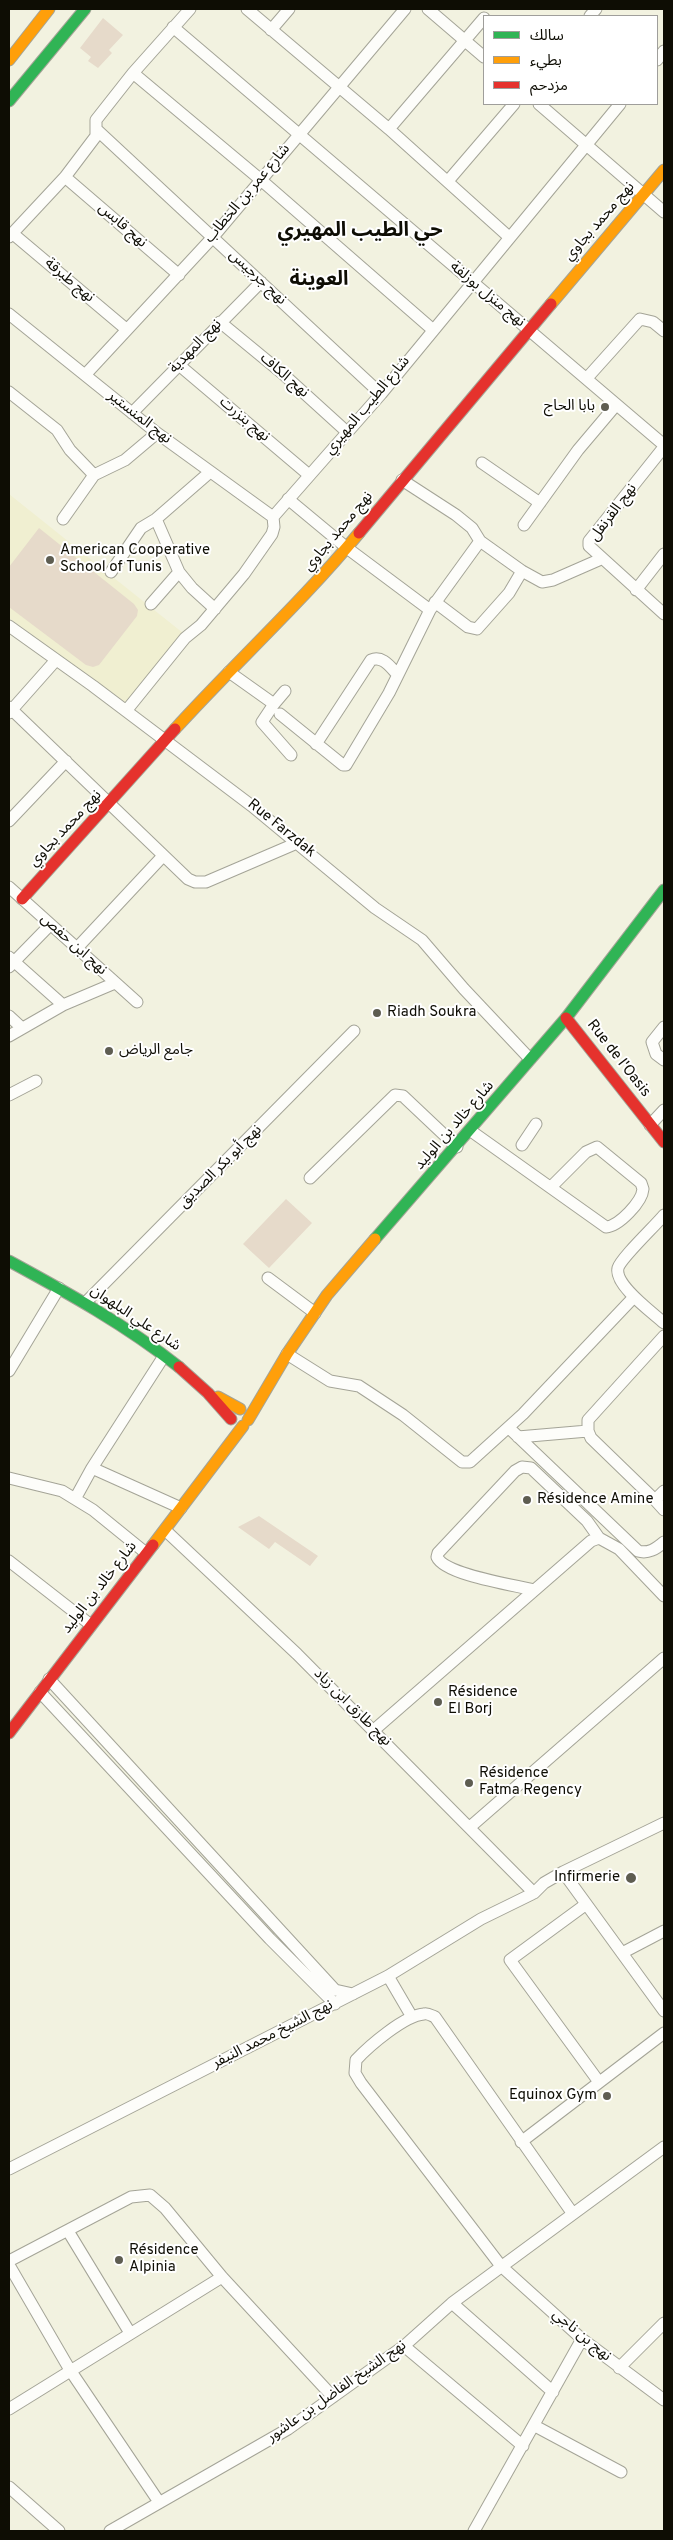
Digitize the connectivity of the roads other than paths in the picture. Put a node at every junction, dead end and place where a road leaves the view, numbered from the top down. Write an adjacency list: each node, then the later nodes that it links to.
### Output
1 (48, 9): 13 (main road)
2 (85, 9): 16 (main road)
3 (190, 9): 9 (street)
4 (247, 9): 10 (street)
5 (289, 9): 10 (street)
6 (405, 9): 15 (street, شارع عمر بن الخطاب)
7 (428, 9): 11 (street)
8 (483, 19): 11 (street)
9 (173, 27): 14 (street); 22 (street, نهج منزل بوزلفة)
10 (271, 30): 15 (street)
11 (465, 40): 12 (street); 21 (street)
12 (483, 56)
13 (9, 60)
14 (133, 73): 20 (street); 26 (street)
15 (340, 87): 21 (street); 22 (street, شارع عمر بن الخطاب)
16 (9, 101)
17 (513, 105): 27 (street)
18 (540, 105): 23 (street)
19 (619, 105): 23 (street, شارع الطيب المهيري)
20 (96, 124): 25 (street); 31 (street, نهج جرجيس)
21 (389, 129): 27 (street)
22 (300, 132): 26 (street, شارع عمر بن الخطاب); 35 (street, نهج منزل بوزلفة)
23 (585, 145): 28 (street); 32 (street, شارع الطيب المهيري)
24 (664, 170): 28 (main road, نهج محمد بجاوي)
25 (65, 177): 30 (street); 33 (street, نهج قابس)
26 (261, 180): 31 (street, شارع عمر بن الخطاب); 39 (street)
27 (448, 181): 32 (street)
28 (643, 195): 29 (street); 40 (main road, نهج محمد بجاوي)
29 (664, 212)
30 (10, 235): 38 (street, نهج طبرقة)
31 (213, 237): 33 (street, شارع عمر بن الخطاب); 34 (street, نهج جرجيس)
32 (509, 237): 35 (street, شارع الطيب المهيري)
33 (178, 275): 38 (street, شارع عمر بن الخطاب)
34 (261, 282): 37 (street, نهج المهدية); 46 (street, نهج جرجيس)
35 (472, 284): 39 (street, شارع الطيب المهيري); 40 (street, نهج منزل بوزلفة)
36 (9, 314): 43 (street, نهج المنستير)
37 (220, 322): 42 (street, نهج المهدية); 49 (street, نهج الكاف)
38 (126, 329): 43 (street, شارع عمر بن الخطاب)
39 (432, 329): 46 (street, شارع الطيب المهيري)
40 (528, 330): 44 (street, نهج منزل بوزلفة); 56 (main road, نهج محمد بجاوي)
41 (664, 331): 44 (street)
42 (180, 365): 48 (street, نهج المهدية); 55 (street, نهج بنزرت)
43 (85, 374): 48 (street, نهج المنستير)
44 (587, 378): 47 (street, نهج منزل بوزلفة)
45 (9, 392): 54 (street)
46 (381, 394): 49 (street, شارع الطيب المهيري)
47 (616, 404): 51 (street, نهج منزل بوزلفة); 58 (street)
48 (132, 413): 50 (street, نهج المنستير)
49 (347, 432): 55 (street, شارع الطيب المهيري)
50 (157, 433): 53 (street, نهج المنستير); 54 (street)
51 (664, 446): 66 (street, نهج القرنفل)
52 (482, 463): 58 (street)
53 (210, 472): 59 (street, نهج المنستير); 61 (street)
54 (94, 475): 60 (street)
55 (309, 475): 57 (street, شارع الطيب المهيري)
56 (402, 480): 63 (street); 64 (main road, نهج محمد بجاوي)
57 (288, 499): 59 (street, شارع الطيب المهيري); 64 (street)
58 (540, 503): 62 (street)
59 (273, 517): 73 (street, شارع الطيب المهيري)
60 (63, 519)
61 (156, 519): 67 (street); 68 (street)
62 (524, 525)
63 (480, 541): 69 (street); 72 (street)
64 (347, 548): 72 (street); 77 (main road, نهج محمد بجاوي)
65 (664, 554): 70 (street)
66 (601, 559): 69 (street); 70 (street, نهج القرنفل)
67 (111, 572)
68 (179, 572): 71 (street); 73 (street)
69 (522, 572): 72 (street)
70 (636, 590): 74 (street, نهج القرنفل)
71 (151, 604)
72 (433, 606): 78 (street)
73 (215, 609): 82 (street, شارع الطيب المهيري)
74 (664, 614)
75 (9, 626): 76 (street, Rue Farzdak)
76 (56, 660): 81 (street); 82 (street, Rue Farzdak)
77 (229, 672): 80 (street); 84 (main road, نهج محمد بجاوي)
78 (398, 675): 85 (street); 85 (street)
79 (285, 691): 80 (street)
80 (274, 704): 86 (street)
81 (10, 710): 87 (street)
82 (126, 711): 84 (street, Rue Farzdak)
83 (280, 714): 85 (street)
84 (165, 741): 88 (main road, نهج محمد بجاوي); 90 (street, Rue Farzdak)
85 (316, 744)
86 (291, 755)
87 (66, 761): 88 (street); 89 (street)
88 (109, 805): 91 (street); 94 (main road, نهج محمد بجاوي)
89 (9, 821)
90 (297, 843): 91 (street); 107 (street, Rue Farzdak)
91 (162, 856): 96 (street)
92 (9, 887): 94 (street, نهج ابن حفص)
93 (664, 890): 102 (main road, شارع خالد بن الوليد)
94 (22, 899): 95 (street, نهج ابن حفص)
95 (50, 925): 96 (street, نهج ابن حفص); 97 (street)
96 (76, 949): 98 (street, نهج ابن حفص)
97 (10, 962): 100 (street)
98 (115, 983): 99 (street, نهج ابن حفص); 100 (street)
99 (137, 1002)
100 (63, 1005): 104 (street)
101 (9, 1016): 104 (street)
102 (566, 1018): 107 (main road, شارع خالد بن الوليد); 113 (main road, Rue de l'Oasis)
103 (664, 1027): 108 (street)
104 (22, 1028): 106 (street)
105 (354, 1031): 125 (street, نهج أبو بكر الصديق)
106 (9, 1036)
107 (530, 1059): 114 (main road, شارع خالد بن الوليد)
108 (664, 1060)
109 (36, 1081): 110 (street)
110 (9, 1095)
111 (664, 1110): 113 (street)
112 (536, 1124): 116 (street)
113 (650, 1125): 115 (main road, Rue de l'Oasis)
114 (471, 1131): 117 (main road, شارع خالد بن الوليد); 119 (street)
115 (664, 1142)
116 (522, 1145)
117 (457, 1147): 118 (street); 126 (main road, شارع خالد بن الوليد)
118 (310, 1178)
119 (551, 1187): 119 (street)
120 (664, 1215): 124 (street)
121 (9, 1260): 123 (main road, شارع علي البلهوان)
122 (268, 1278): 126 (street)
123 (59, 1288): 125 (main road, شارع علي البلهوان); 131 (street)
124 (634, 1297): 127 (street); 137 (street)
125 (86, 1302): 130 (main road, شارع علي البلهوان)
126 (315, 1313): 129 (main road, شارع خالد بن الوليد)
127 (664, 1323)
128 (664, 1336): 138 (street)
129 (287, 1354): 132 (main road, شارع خالد بن الوليد); 137 (street)
130 (164, 1356): 133 (main road, شارع علي البلهوان); 141 (street)
131 (9, 1371)
132 (269, 1383): 134 (main road, شارع خالد بن الوليد); 136 (main road, شارع خالد بن الوليد)
133 (205, 1389): 134 (main road); 135 (main road, شارع علي البلهوان)
134 (241, 1409): 135 (main road); 136 (main road)
135 (231, 1419): 136 (main road); 140 (main road, شارع خالد بن الوليد)
136 (246, 1423): 140 (main road, شارع خالد بن الوليد)
137 (508, 1428): 139 (street)
138 (588, 1431): 139 (street); 145 (street)
139 (518, 1436): 150 (street)
140 (216, 1462): 146 (main road, شارع خالد بن الوليد)
141 (92, 1468): 144 (street); 146 (street)
142 (9, 1478): 144 (street)
143 (664, 1491): 145 (street)
144 (75, 1499): 151 (street)
145 (655, 1500): 147 (street)
146 (181, 1508): 148 (main road, شارع خالد بن الوليد)
147 (664, 1510)
148 (165, 1530): 151 (main road, شارع خالد بن الوليد); 159 (street, نهج طارق ابن زياد)
149 (599, 1538): 153 (street); 153 (street); 154 (street)
150 (664, 1542)
151 (146, 1553): 155 (main road, شارع خالد بن الوليد)
152 (9, 1561): 155 (street)
153 (534, 1590): 159 (street)
154 (664, 1596)
155 (91, 1625): 157 (main road, شارع خالد بن الوليد)
156 (664, 1658): 162 (street)
157 (49, 1679): 158 (main road, شارع خالد بن الوليد); 169 (street)
158 (40, 1692): 160 (main road, شارع خالد بن الوليد); 170 (street)
159 (374, 1730): 162 (street, نهج طارق ابن زياد)
160 (9, 1733)
161 (664, 1822): 163 (street, نهج الشيخ محمد النيفر)
162 (470, 1827): 164 (street, نهج طارق ابن زياد)
163 (563, 1872): 164 (street, نهج الشيخ محمد النيفر); 165 (street)
164 (534, 1893): 168 (street, نهج الشيخ محمد النيفر)
165 (586, 1904): 167 (street); 174 (street)
166 (664, 1931): 167 (street)
167 (622, 1953): 171 (street)
168 (388, 1976): 169 (street, نهج الشيخ محمد النيفر); 172 (street)
169 (353, 1994): 170 (street, نهج الشيخ محمد النيفر)
170 (335, 2004): 177 (street, نهج الشيخ محمد النيفر)
171 (664, 2010)
172 (412, 2017): 175 (street); 181 (street, نهج بن ناجي)
173 (664, 2033): 174 (street)
174 (599, 2082): 175 (street)
175 (521, 2142): 178 (street)
176 (664, 2147): 178 (street, نهج الشيخ الفاضل بن عاشور)
177 (9, 2169)
178 (574, 2214): 181 (street, نهج الشيخ الفاضل بن عاشور)
179 (68, 2231): 180 (street); 182 (street); 185 (street)
180 (9, 2263): 189 (street)
181 (501, 2266): 183 (street, نهج الشيخ الفاضل بن عاشور); 186 (street, نهج بن ناجي)
182 (222, 2277): 185 (street); 191 (street)
183 (452, 2302): 187 (street, نهج الشيخ الفاضل بن عاشور); 190 (street)
184 (664, 2323): 188 (street)
185 (130, 2333): 189 (street)
186 (582, 2339): 188 (street, نهج بن ناجي); 190 (street)
187 (404, 2346): 191 (street, نهج الشيخ الفاضل بن عاشور); 195 (street)
188 (619, 2368): 192 (street, نهج بن ناجي)
189 (70, 2370): 193 (street); 198 (street)
190 (553, 2392): 194 (street)
191 (333, 2397): 198 (street, نهج الشيخ الفاضل بن عاشور)
192 (664, 2400)
193 (9, 2409)
194 (535, 2426): 195 (street); 196 (street)
195 (523, 2446): 201 (street)
196 (621, 2472)
197 (9, 2487): 199 (street)
198 (159, 2502): 200 (street, نهج الشيخ الفاضل بن عاشور)
199 (59, 2531)
200 (110, 2531)
201 (474, 2531)

